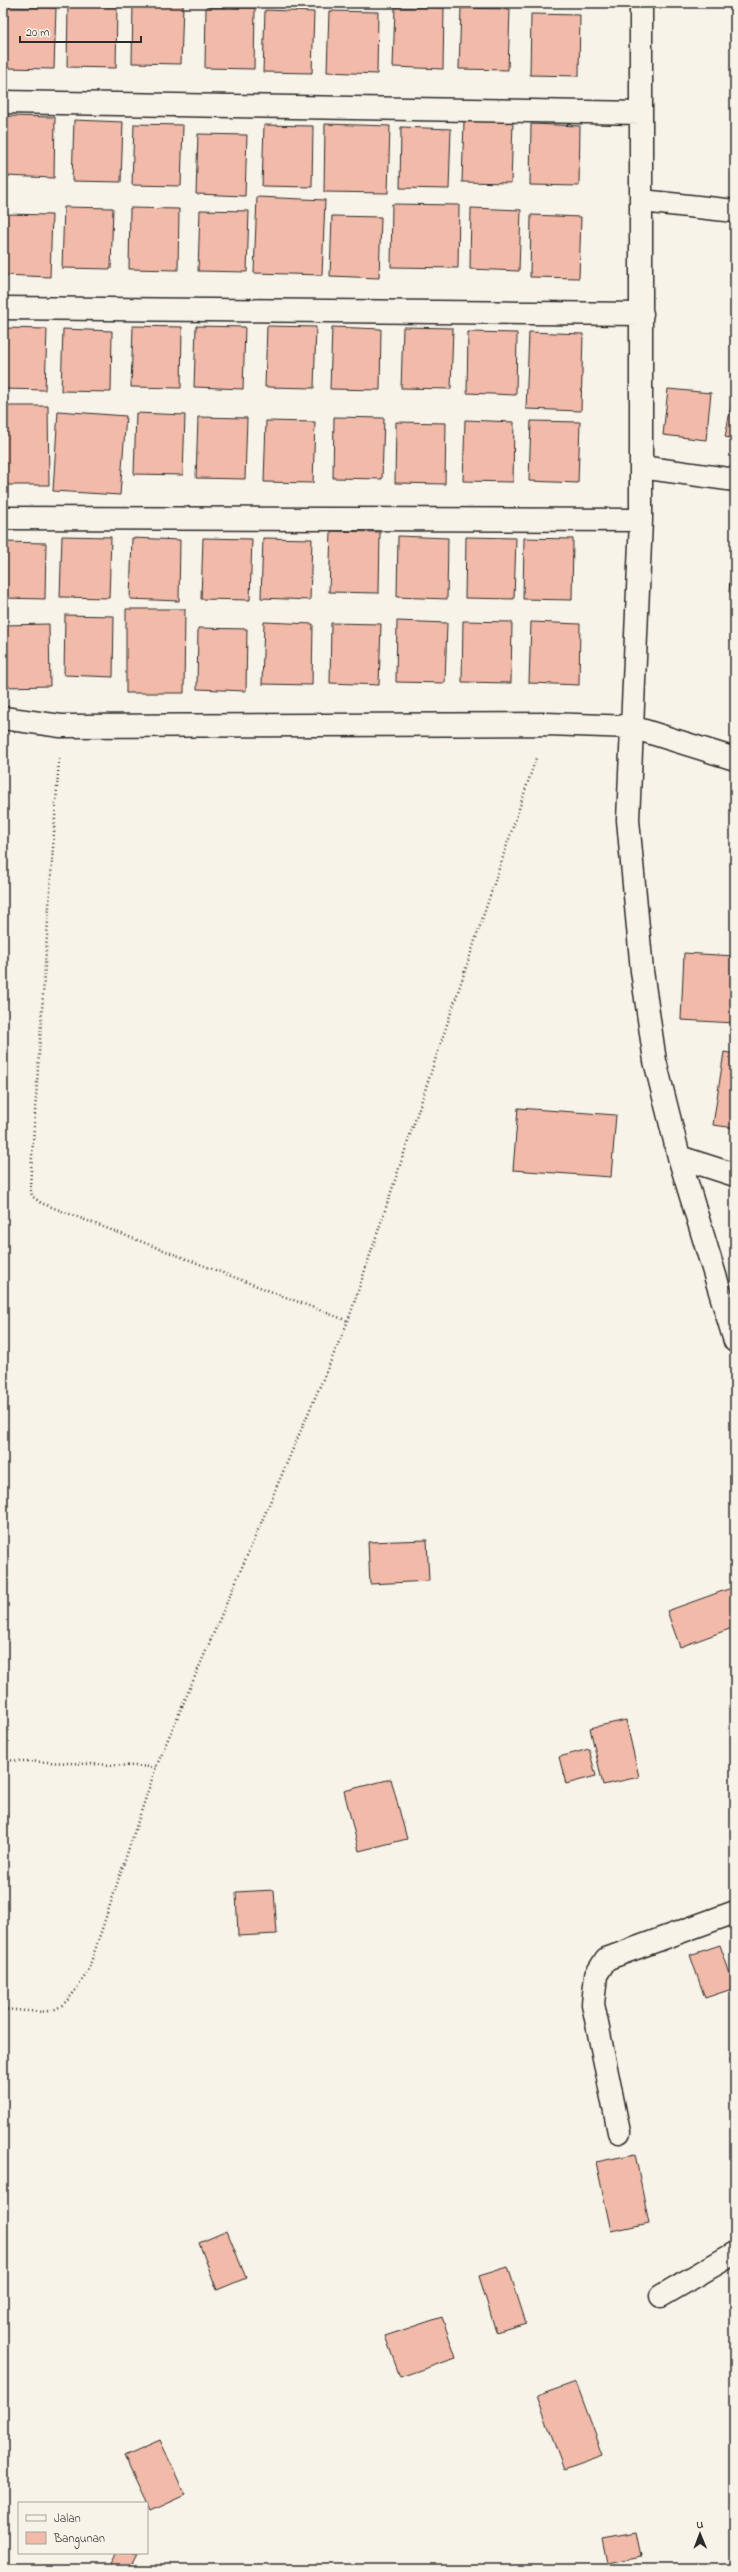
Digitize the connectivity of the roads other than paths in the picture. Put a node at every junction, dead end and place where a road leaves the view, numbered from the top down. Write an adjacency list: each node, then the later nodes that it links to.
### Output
1 (641, 3): 3 (street)
2 (3, 102): 3 (street)
3 (641, 112): 4 (street)
4 (642, 201): 5 (street); 7 (street)
5 (735, 211)
6 (3, 308): 7 (street)
7 (642, 314): 8 (street)
8 (641, 468): 9 (street); 11 (street)
9 (735, 480)
10 (3, 518): 11 (street)
11 (641, 520): 13 (street)
12 (3, 718): 13 (street)
13 (632, 727): 14 (street); 15 (street)
14 (735, 759)
15 (679, 1157): 16 (street); 17 (street)
16 (735, 1175)
17 (735, 1342)
18 (735, 1912): 19 (street)
19 (619, 2132)
20 (735, 2253): 21 (street)
21 (661, 2296)

